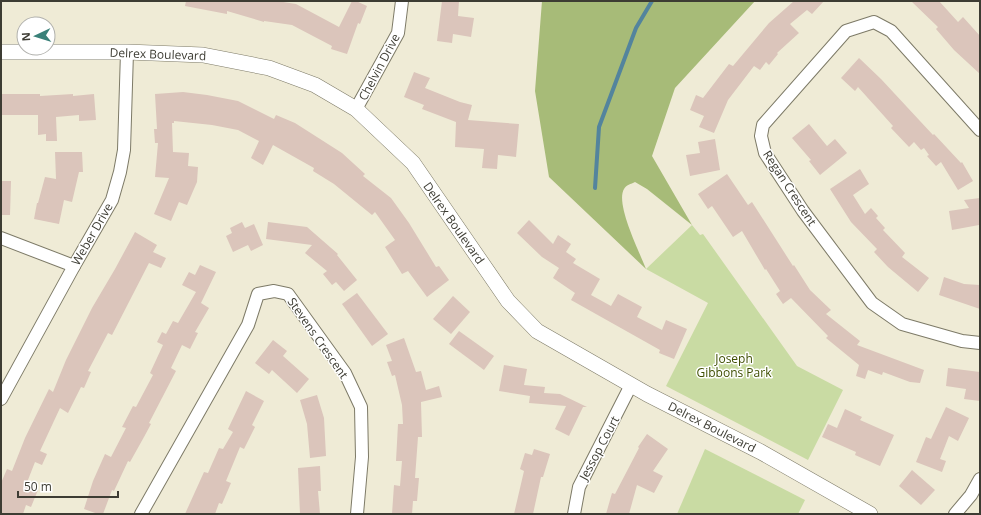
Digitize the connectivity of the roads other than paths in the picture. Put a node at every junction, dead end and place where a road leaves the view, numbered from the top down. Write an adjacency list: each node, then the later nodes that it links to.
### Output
1 (402, 1): 4 (street, Chelvin Drive)
2 (1, 52): 3 (street, Delrex Boulevard)
3 (127, 52): 4 (street, Delrex Boulevard); 7 (street, Weber Drive)
4 (356, 109): 9 (street, Delrex Boulevard)
5 (980, 130): 8 (street, Regan Crescent)
6 (1, 238): 7 (street)
7 (74, 266): 10 (street, Weber Drive)
8 (980, 343)
9 (631, 385): 14 (street, Jessop Court); 15 (street, Delrex Boulevard)
10 (1, 399)
11 (980, 479): 16 (street)
12 (141, 514): 13 (street, Stevens Crescent)
13 (357, 514)
14 (574, 514)
15 (870, 514)
16 (955, 514)

